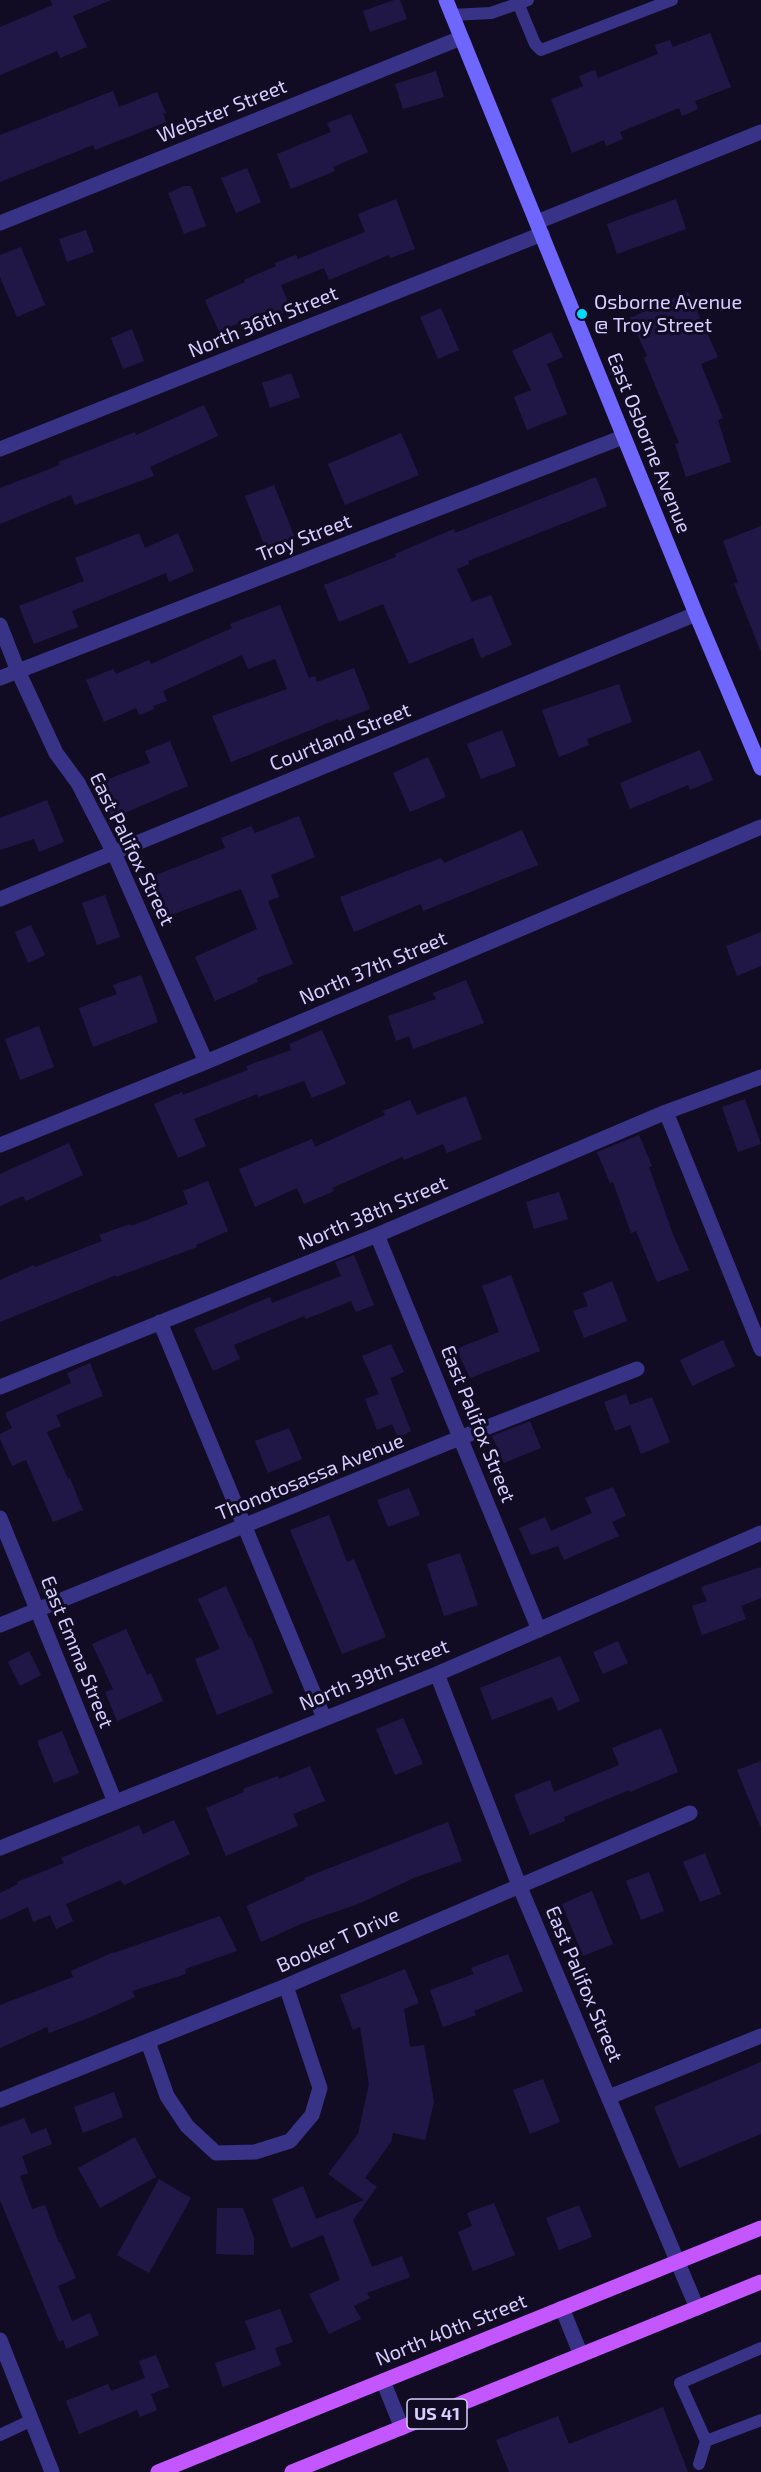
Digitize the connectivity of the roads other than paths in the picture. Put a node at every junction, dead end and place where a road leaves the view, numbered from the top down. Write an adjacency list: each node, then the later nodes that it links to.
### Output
1 (446, 0): 4 (street, East Osborne Avenue)
2 (672, 0): 3 (lane)
3 (523, 2): 4 (lane)
4 (452, 15): 5 (street, East Osborne Avenue)
5 (460, 38): 7 (street, Webster Street); 8 (street, East Osborne Avenue)
6 (761, 132): 8 (street, North 36th Street)
7 (0, 223)
8 (540, 228): 9 (street, East Osborne Avenue); 10 (street, North 36th Street)
9 (623, 437): 11 (street, East Osborne Avenue); 13 (street, Troy Street)
10 (0, 449)
11 (696, 614): 15 (street, East Osborne Avenue); 17 (street, Courtland Street)
12 (0, 626): 13 (street, East Palifox Street)
13 (18, 671): 14 (street, Troy Street); 17 (street, East Palifox Street)
14 (0, 678)
15 (761, 768)
16 (761, 827): 19 (street, North 37th Street)
17 (114, 853): 18 (street, Courtland Street); 19 (street, East Palifox Street)
18 (0, 899)
19 (206, 1062): 22 (street, North 37th Street)
20 (761, 1077): 21 (street, North 38th Street)
21 (666, 1112): 23 (street, North 38th Street); 25 (street)
22 (0, 1145)
23 (378, 1235): 24 (street, North 38th Street); 28 (street, East Palifox Street)
24 (160, 1322): 27 (street, North 38th Street); 30 (street)
25 (761, 1348)
26 (637, 1369): 28 (street, Thonotosassa Avenue)
27 (0, 1387)
28 (462, 1437): 30 (street, Thonotosassa Avenue); 34 (street, East Palifox Street)
29 (0, 1518): 32 (street, East Emma Street)
30 (246, 1527): 32 (street, Thonotosassa Avenue); 36 (street)
31 (761, 1533): 34 (street, North 39th Street)
32 (38, 1610): 33 (street, Thonotosassa Avenue); 37 (street, East Emma Street)
33 (0, 1625)
34 (539, 1630): 35 (street, North 39th Street)
35 (437, 1674): 36 (street, North 39th Street); 40 (street, East Palifox Street)
36 (324, 1718): 37 (street, North 39th Street)
37 (115, 1802): 39 (street, North 39th Street)
38 (690, 1813): 40 (street, Booker T Drive)
39 (0, 1848)
40 (519, 1886): 41 (street, Booker T Drive); 44 (street, East Palifox Street)
41 (286, 1986): 43 (street, Booker T Drive); 43 (street)
42 (761, 2036): 44 (street)
43 (148, 2042): 45 (street, Booker T Drive)
44 (609, 2097): 47 (street, East Palifox Street)
45 (0, 2100)
46 (761, 2228): 47 (main road, North 40th Street / US 41)
47 (678, 2261): 49 (main road, North 40th Street / US 41); 50 (street, East Palifox Street)
48 (761, 2282): 50 (main road, US 41)
49 (562, 2308): 53 (street); 54 (main road, North 40th Street / US 41)
50 (697, 2308): 53 (main road, US 41)
51 (0, 2340): 56 (street)
52 (761, 2348): 59 (lane)
53 (581, 2355): 57 (main road, US 41)
54 (383, 2381): 57 (street); 62 (main road, North 40th Street / US 41)
55 (761, 2420): 59 (lane)
56 (32, 2421): 58 (lane); 61 (street)
57 (402, 2428): 63 (main road, US 41)
58 (0, 2435)
59 (706, 2441): 60 (lane)
60 (699, 2464)
61 (52, 2472)
62 (158, 2472)
63 (292, 2472)

